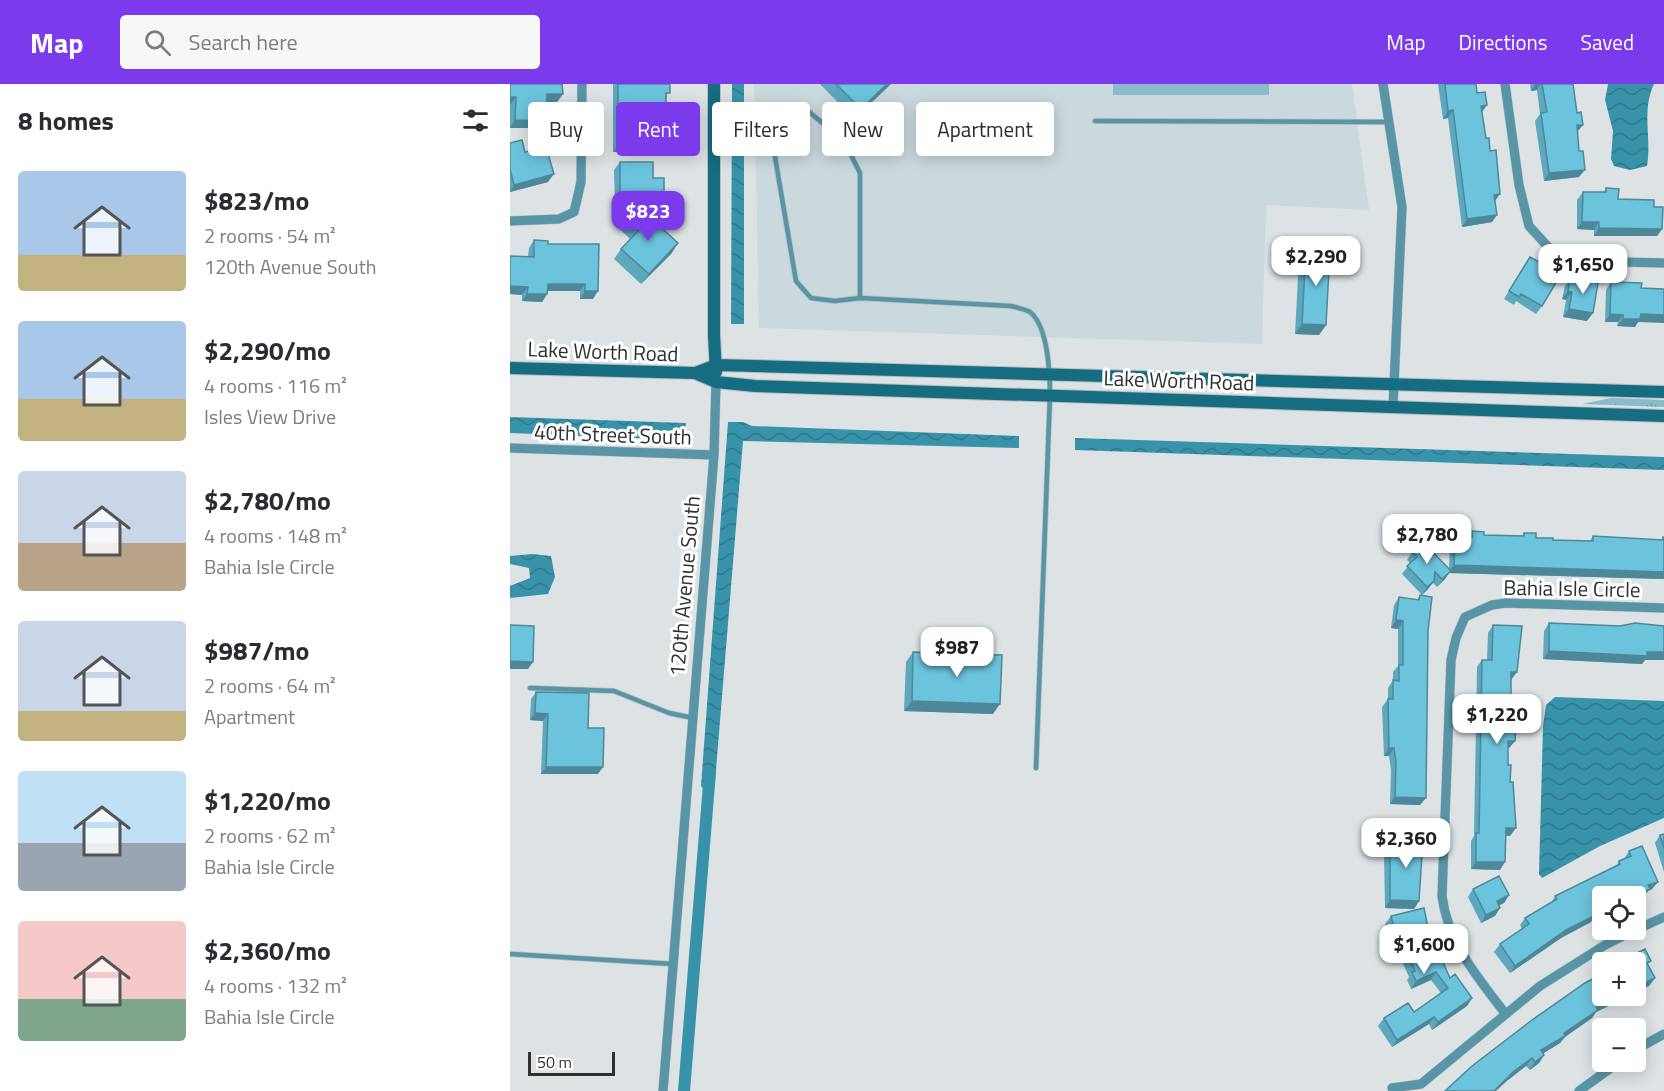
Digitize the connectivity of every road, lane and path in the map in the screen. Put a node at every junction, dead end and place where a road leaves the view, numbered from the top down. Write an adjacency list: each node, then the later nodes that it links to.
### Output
1 (582, 84): 7 (street)
2 (714, 84): 10 (street, 120th Avenue South)
3 (1383, 84): 6 (street)
4 (1505, 84): 8 (street)
5 (1095, 121): 6 (lane)
6 (1387, 122): 15 (street)
7 (510, 221)
8 (1664, 263)
9 (860, 298): 9 (lane); 13 (lane)
10 (716, 365): 12 (street, Lake Worth Road); 13 (street, Lake Worth Road); 14 (street, 120th Avenue South)
11 (510, 368): 12 (street, Lake Worth Road)
12 (695, 373): 14 (street, Lake Worth Road)
13 (1050, 374): 15 (street, Lake Worth Road); 17 (lane)
14 (716, 382): 17 (street, Lake Worth Road); 21 (street, 120th Avenue South)
15 (1395, 383): 16 (street, Lake Worth Road); 18 (street)
16 (1664, 392)
17 (1050, 394): 18 (street, Lake Worth Road); 25 (lane)
18 (1393, 407): 19 (street, Lake Worth Road)
19 (1664, 417)
20 (510, 448): 21 (street, 40th Street South)
21 (714, 455): 24 (street, 120th Avenue South)
22 (1664, 608): 31 (street, Bahia Isle Circle)
23 (530, 688): 24 (lane)
24 (693, 718): 30 (street, 120th Avenue South)
25 (1036, 768)
26 (1664, 917): 27 (street)
27 (1646, 925)
28 (1617, 940): 31 (street)
29 (510, 954): 30 (lane)
30 (673, 964): 36 (street, 120th Avenue South)
31 (1504, 1012): 35 (street)
32 (1664, 1034): 33 (street)
33 (1646, 1044)
34 (1605, 1072): 37 (street)
35 (1392, 1088)
36 (663, 1091)
37 (1579, 1091)

